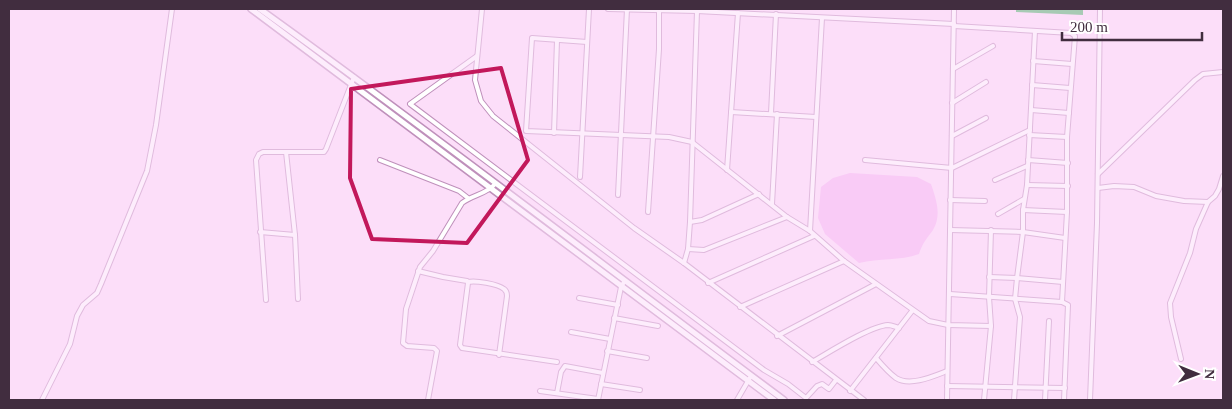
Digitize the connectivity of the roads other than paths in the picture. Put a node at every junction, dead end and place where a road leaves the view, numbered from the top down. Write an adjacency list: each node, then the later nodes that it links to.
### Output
1 (172, 9): 135 (street)
2 (251, 9): 27 (street)
3 (260, 9): 25 (street)
4 (482, 9): 20 (street)
5 (589, 9): 18 (street)
6 (608, 9): 7 (street)
7 (627, 9): 10 (street); 41 (street)
8 (954, 9): 15 (street)
9 (1100, 9): 54 (street)
10 (659, 10): 11 (street); 43 (street)
11 (697, 11): 12 (street); 45 (street)
12 (738, 12): 13 (street); 32 (street)
13 (776, 14): 14 (street); 33 (street)
14 (822, 18): 15 (street); 36 (street)
15 (954, 25): 16 (street); 23 (street)
16 (1035, 31): 21 (street); 22 (street)
17 (557, 40): 18 (street); 38 (street); 38 (street)
18 (587, 42): 40 (street)
19 (993, 46): 23 (street)
20 (477, 56): 86 (street); 124 (street)
21 (1033, 61): 22 (street); 28 (street)
22 (1072, 64): 29 (street)
23 (953, 69): 30 (street)
24 (1223, 72): 54 (street)
25 (354, 77): 27 (street); 59 (street)
26 (986, 82): 30 (street)
27 (352, 83): 46 (street); 59 (street)
28 (1032, 85): 29 (street); 31 (street)
29 (1070, 88): 34 (street)
30 (952, 103): 42 (street)
31 (1030, 110): 34 (street); 39 (street)
32 (731, 112): 33 (street); 53 (street)
33 (771, 113): 35 (street)
34 (1069, 113): 44 (street)
35 (777, 114): 36 (street); 69 (street)
36 (816, 117): 78 (street)
37 (986, 118): 42 (street)
38 (554, 133): 40 (street)
39 (1030, 133): 44 (street); 49 (street); 52 (street)
40 (582, 134): 41 (street); 56 (street)
41 (620, 136): 43 (street); 63 (street)
42 (952, 136): 52 (street)
43 (653, 137): 45 (street); 71 (street)
44 (1067, 137): 50 (street)
45 (692, 142): 53 (street); 75 (street)
46 (286, 152): 79 (street); 81 (street)
47 (380, 160): 64 (street)
48 (865, 160): 52 (street)
49 (1028, 160): 50 (street); 51 (street)
50 (1068, 163): 60 (street)
51 (1027, 166): 57 (street); 58 (street)
52 (952, 168): 66 (street)
53 (727, 170): 62 (street)
54 (1098, 174): 61 (street)
55 (1223, 176): 68 (street)
56 (580, 177)
57 (995, 180)
58 (1027, 185): 60 (street); 65 (street)
59 (493, 186): 64 (street); 93 (street)
60 (1068, 186): 72 (street)
61 (1098, 188): 68 (street); 147 (street)
62 (759, 194): 69 (street); 75 (street)
63 (618, 195)
64 (468, 198): 87 (street)
65 (1024, 199): 70 (street); 73 (street)
66 (950, 200): 67 (street); 76 (street)
67 (985, 201)
68 (1208, 202): 118 (street)
69 (772, 204): 74 (street)
70 (1023, 210): 72 (street); 80 (street)
71 (648, 212)
72 (1067, 212): 83 (street)
73 (998, 214)
74 (787, 217): 78 (street); 84 (street)
75 (690, 222): 84 (street)
76 (950, 230): 77 (street); 95 (street)
77 (991, 230): 80 (street); 88 (street)
78 (810, 231): 82 (street)
79 (260, 232): 81 (street); 100 (street)
80 (1023, 232): 83 (street); 89 (street)
81 (295, 235): 99 (street)
82 (814, 236): 85 (street); 91 (street)
83 (1065, 238): 92 (street)
84 (688, 249): 86 (street)
85 (844, 261): 94 (street); 103 (street)
86 (684, 263): 91 (street)
87 (418, 271): 90 (street); 136 (street)
88 (989, 277): 89 (street); 96 (street)
89 (1017, 278): 92 (street); 98 (street)
90 (468, 282): 115 (street); 115 (street)
91 (708, 282): 103 (street)
92 (1063, 282): 101 (street)
93 (623, 284): 102 (street); 123 (street)
94 (876, 284): 104 (street); 112 (street)
95 (950, 294): 96 (street); 107 (street)
96 (989, 297): 98 (street); 109 (street)
97 (579, 298): 102 (street)
98 (1016, 298): 101 (street); 128 (street)
99 (298, 299)
100 (266, 300)
101 (1062, 302): 130 (street)
102 (618, 305): 105 (street)
103 (740, 307): 112 (street)
104 (912, 310): 107 (street); 110 (street)
105 (614, 318): 108 (street); 113 (street)
106 (1049, 321): 129 (street)
107 (948, 325): 109 (street); 121 (street)
108 (658, 326)
109 (991, 326): 127 (street)
110 (899, 328): 117 (street); 120 (street)
111 (572, 332): 113 (street)
112 (778, 336): 120 (street)
113 (610, 339): 114 (street)
114 (607, 351): 116 (street); 122 (street)
115 (499, 355): 119 (street)
116 (647, 358)
117 (876, 358): 121 (street); 133 (street)
118 (1181, 359)
119 (557, 362)
120 (812, 362): 124 (street)
121 (947, 371): 126 (street)
122 (603, 373): 125 (street); 134 (street)
123 (749, 378): 138 (street); 139 (street); 140 (street)
124 (836, 380): 133 (street)
125 (601, 384): 131 (street); 137 (street)
126 (947, 386): 127 (street); 142 (street)
127 (985, 386): 128 (street); 143 (street)
128 (1015, 387): 129 (street); 144 (street)
129 (1046, 388): 130 (street); 145 (street)
130 (1064, 388): 146 (street)
131 (640, 390)
132 (540, 391): 134 (street)
133 (850, 391): 141 (street)
134 (557, 393): 137 (street)
135 (42, 400)
136 (428, 400)
137 (598, 400)
138 (737, 400)
139 (774, 400)
140 (784, 400)
141 (864, 400)
142 (947, 400)
143 (984, 400)
144 (1014, 400)
145 (1045, 400)
146 (1064, 400)
147 (1090, 400)

